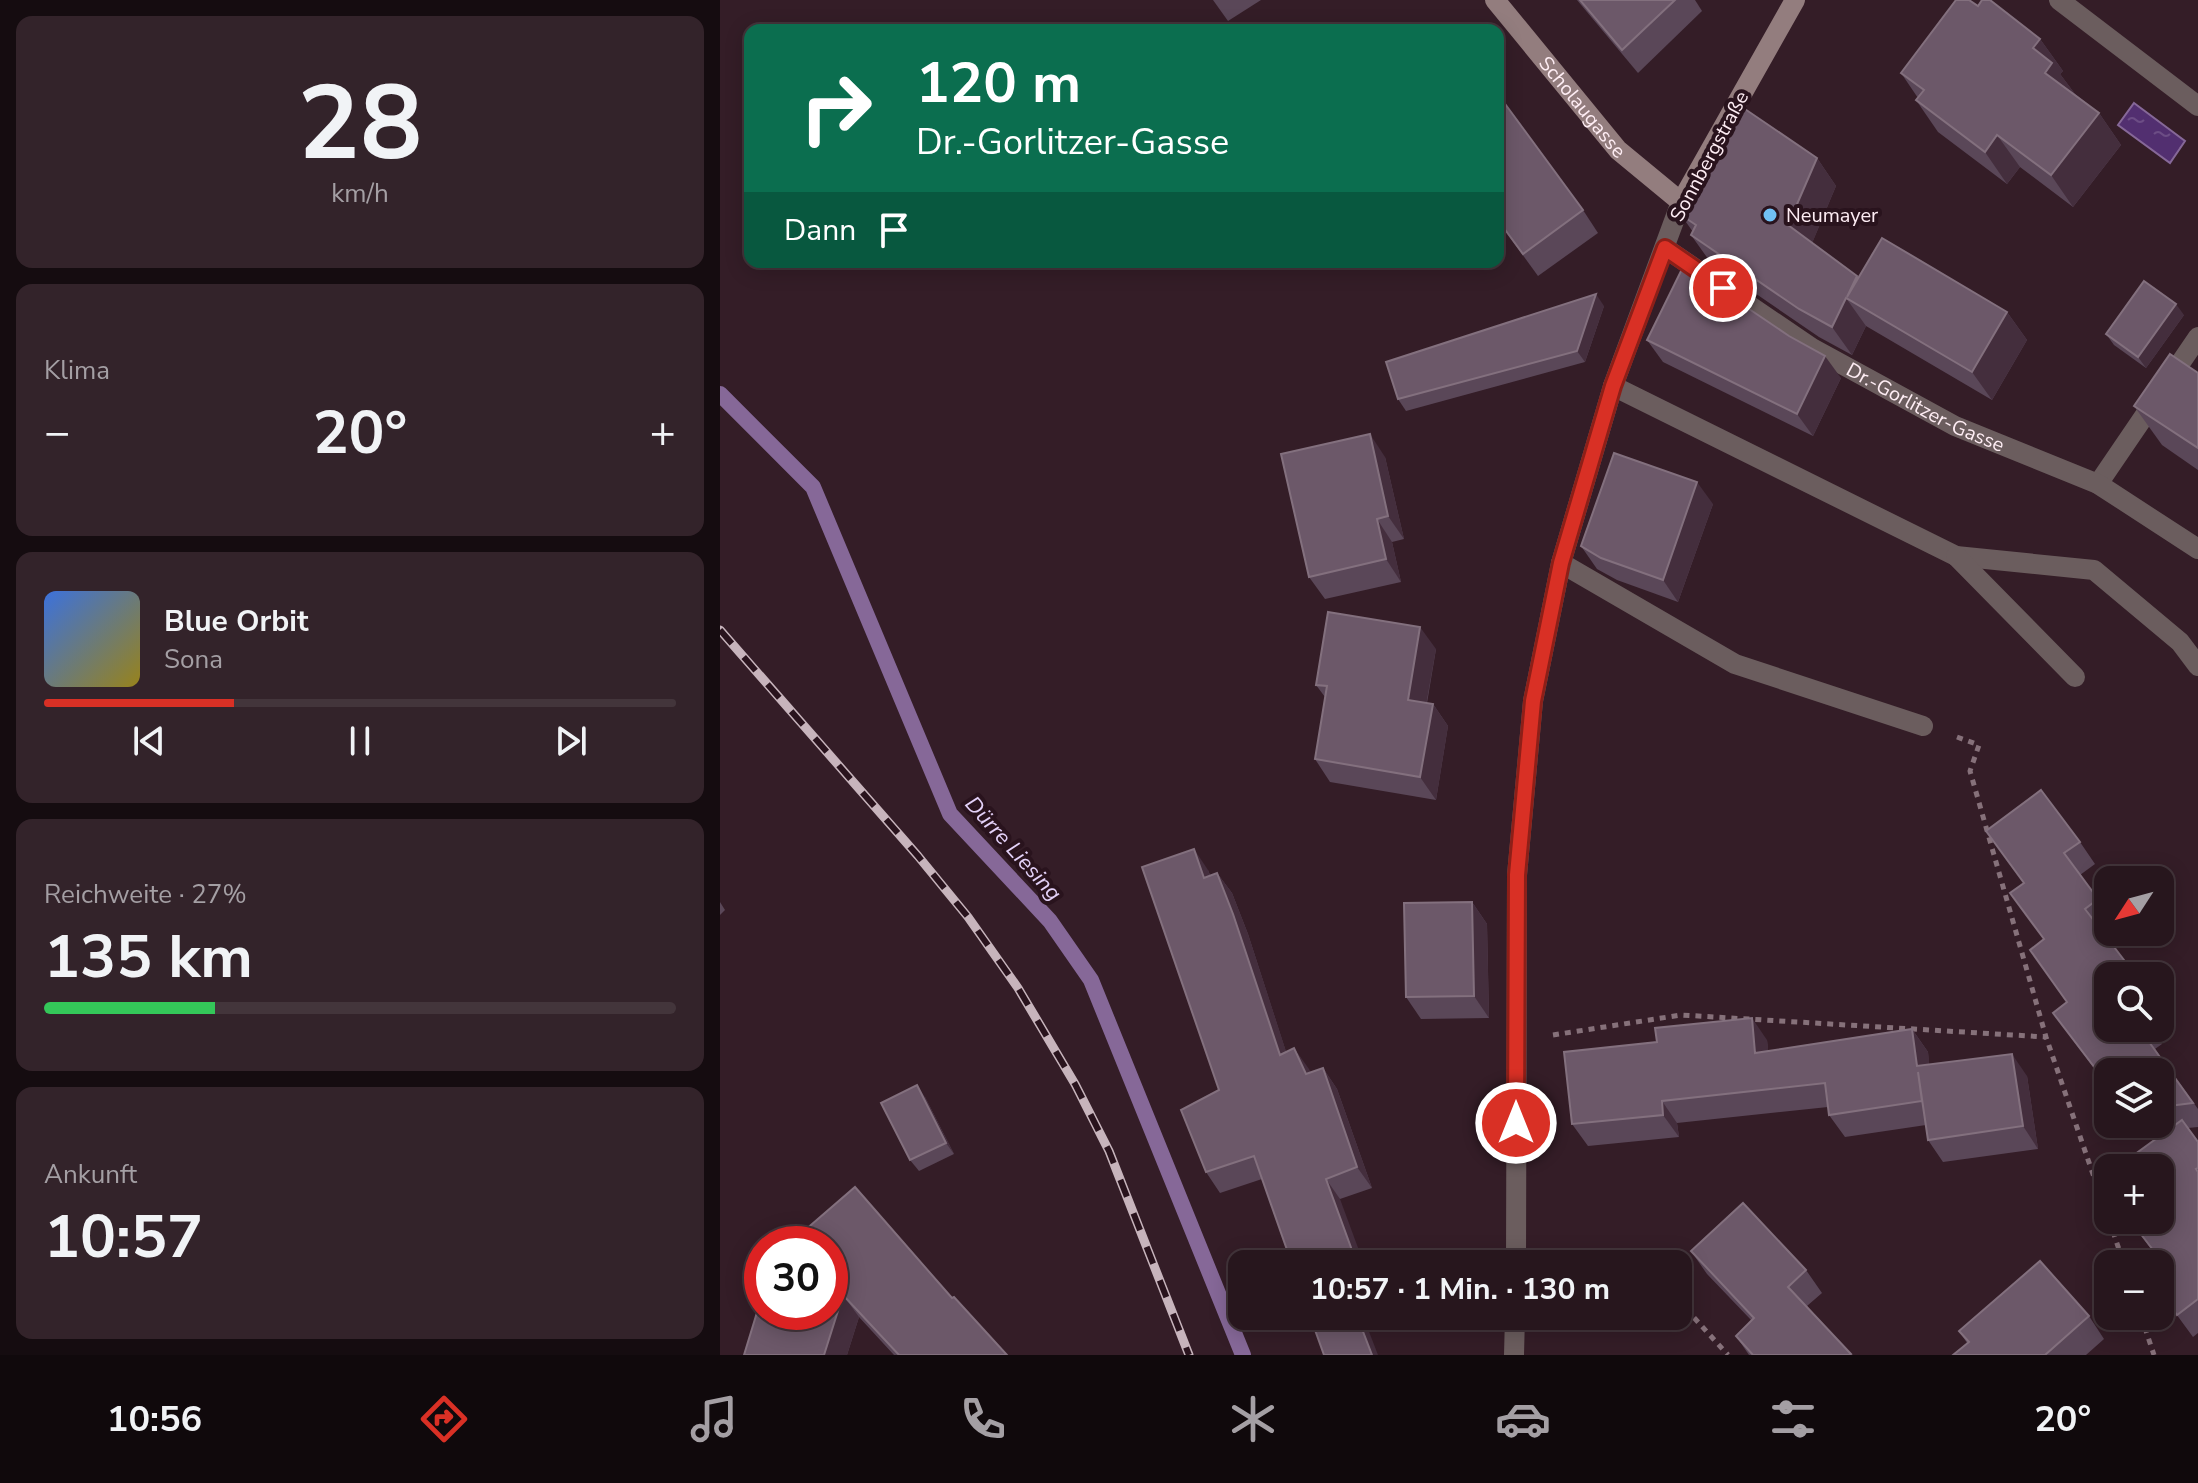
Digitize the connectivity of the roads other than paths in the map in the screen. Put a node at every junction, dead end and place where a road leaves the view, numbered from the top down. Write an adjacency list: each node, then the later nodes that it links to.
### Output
1 (1495, 0): 5 (main road, Scholaugasse)
2 (1795, 0): 5 (main road, Sonnbergstraße)
3 (2059, 0): 4 (street)
4 (2198, 106)
5 (1681, 202): 6 (street, Sonnbergstraße)
6 (1665, 248): 8 (street, Sonnbergstraße); 9 (street, Dr.-Gorlitzer-Gasse)
7 (2198, 337): 9 (street)
8 (1613, 386): 11 (street); 12 (street, Sonnbergstraße)
9 (2098, 484): 10 (street, Dr.-Gorlitzer-Gasse)
10 (2198, 549)
11 (1956, 556): 13 (street); 14 (street)
12 (1561, 563): 15 (street); 16 (street, Sonnbergstraße)
13 (2198, 666)
14 (2075, 677)
15 (1923, 726)
16 (1516, 1250)
17 (1515, 1330): 18 (street)
18 (1514, 1355)

